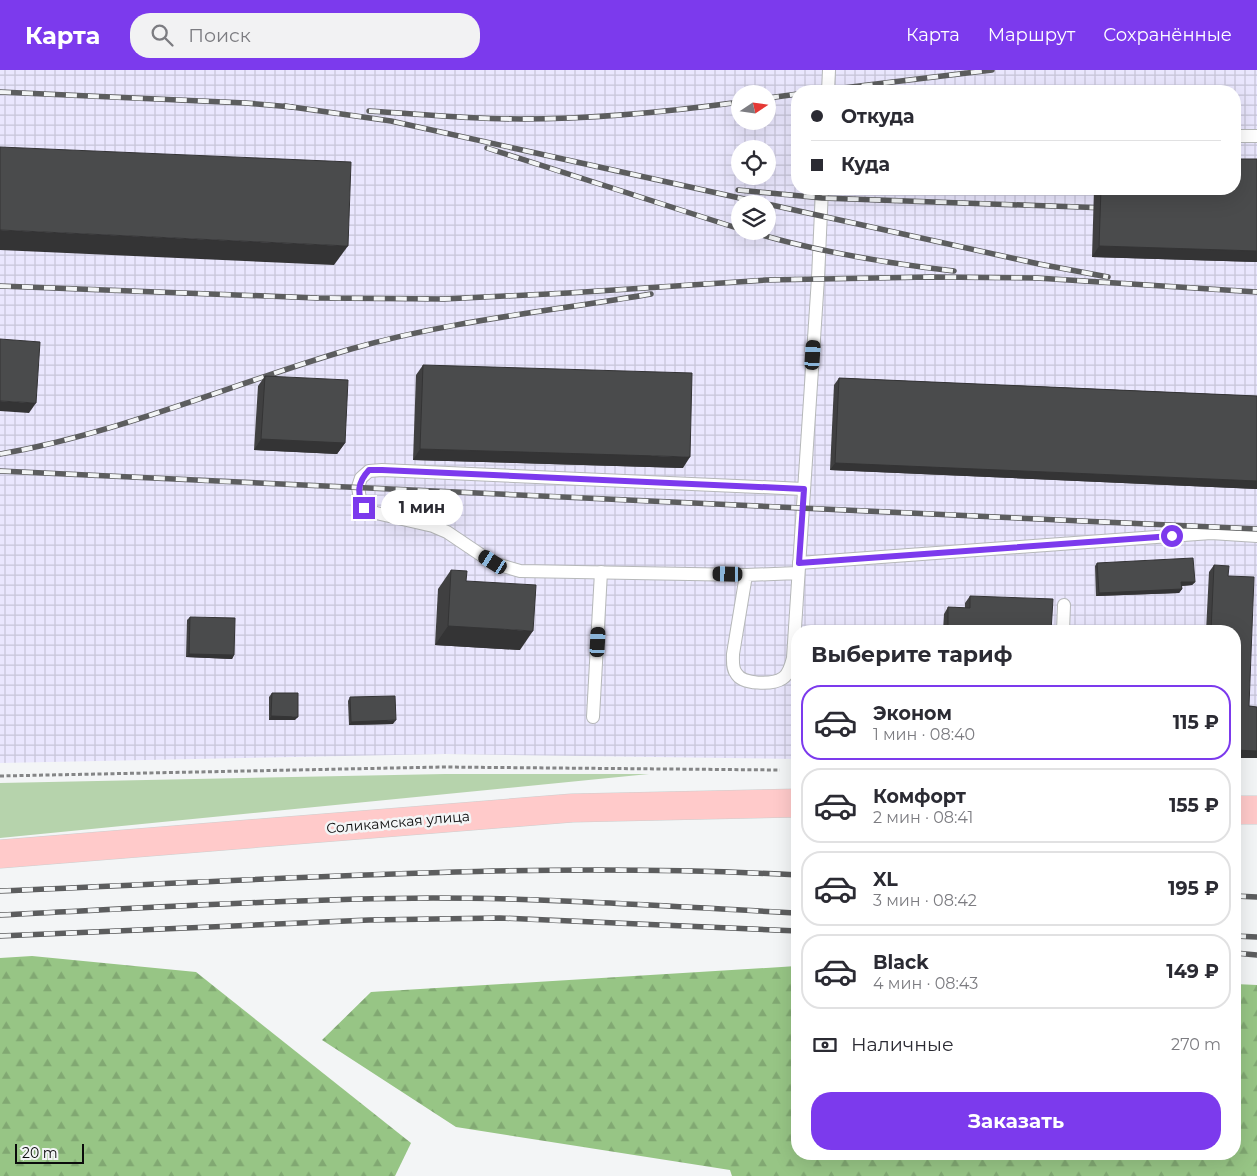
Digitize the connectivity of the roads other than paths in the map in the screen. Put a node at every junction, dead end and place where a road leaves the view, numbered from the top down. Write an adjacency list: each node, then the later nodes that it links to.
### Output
1 (829, 70): 2 (lane)
2 (828, 85)
3 (1241, 136): 4 (lane)
4 (1257, 136)
5 (822, 195): 6 (lane)
6 (804, 489): 8 (lane); 9 (lane)
7 (1257, 536): 8 (lane)
8 (799, 568): 10 (lane); 12 (lane)
9 (601, 572): 10 (lane); 15 (lane)
10 (746, 575): 14 (lane)
11 (1064, 605): 13 (lane)
12 (795, 625)
13 (1063, 625)
14 (791, 667)
15 (593, 717)
16 (791, 803): 19 (main road, Соликамская улица)
17 (1241, 810): 18 (main road)
18 (1257, 810)
19 (0, 854)

